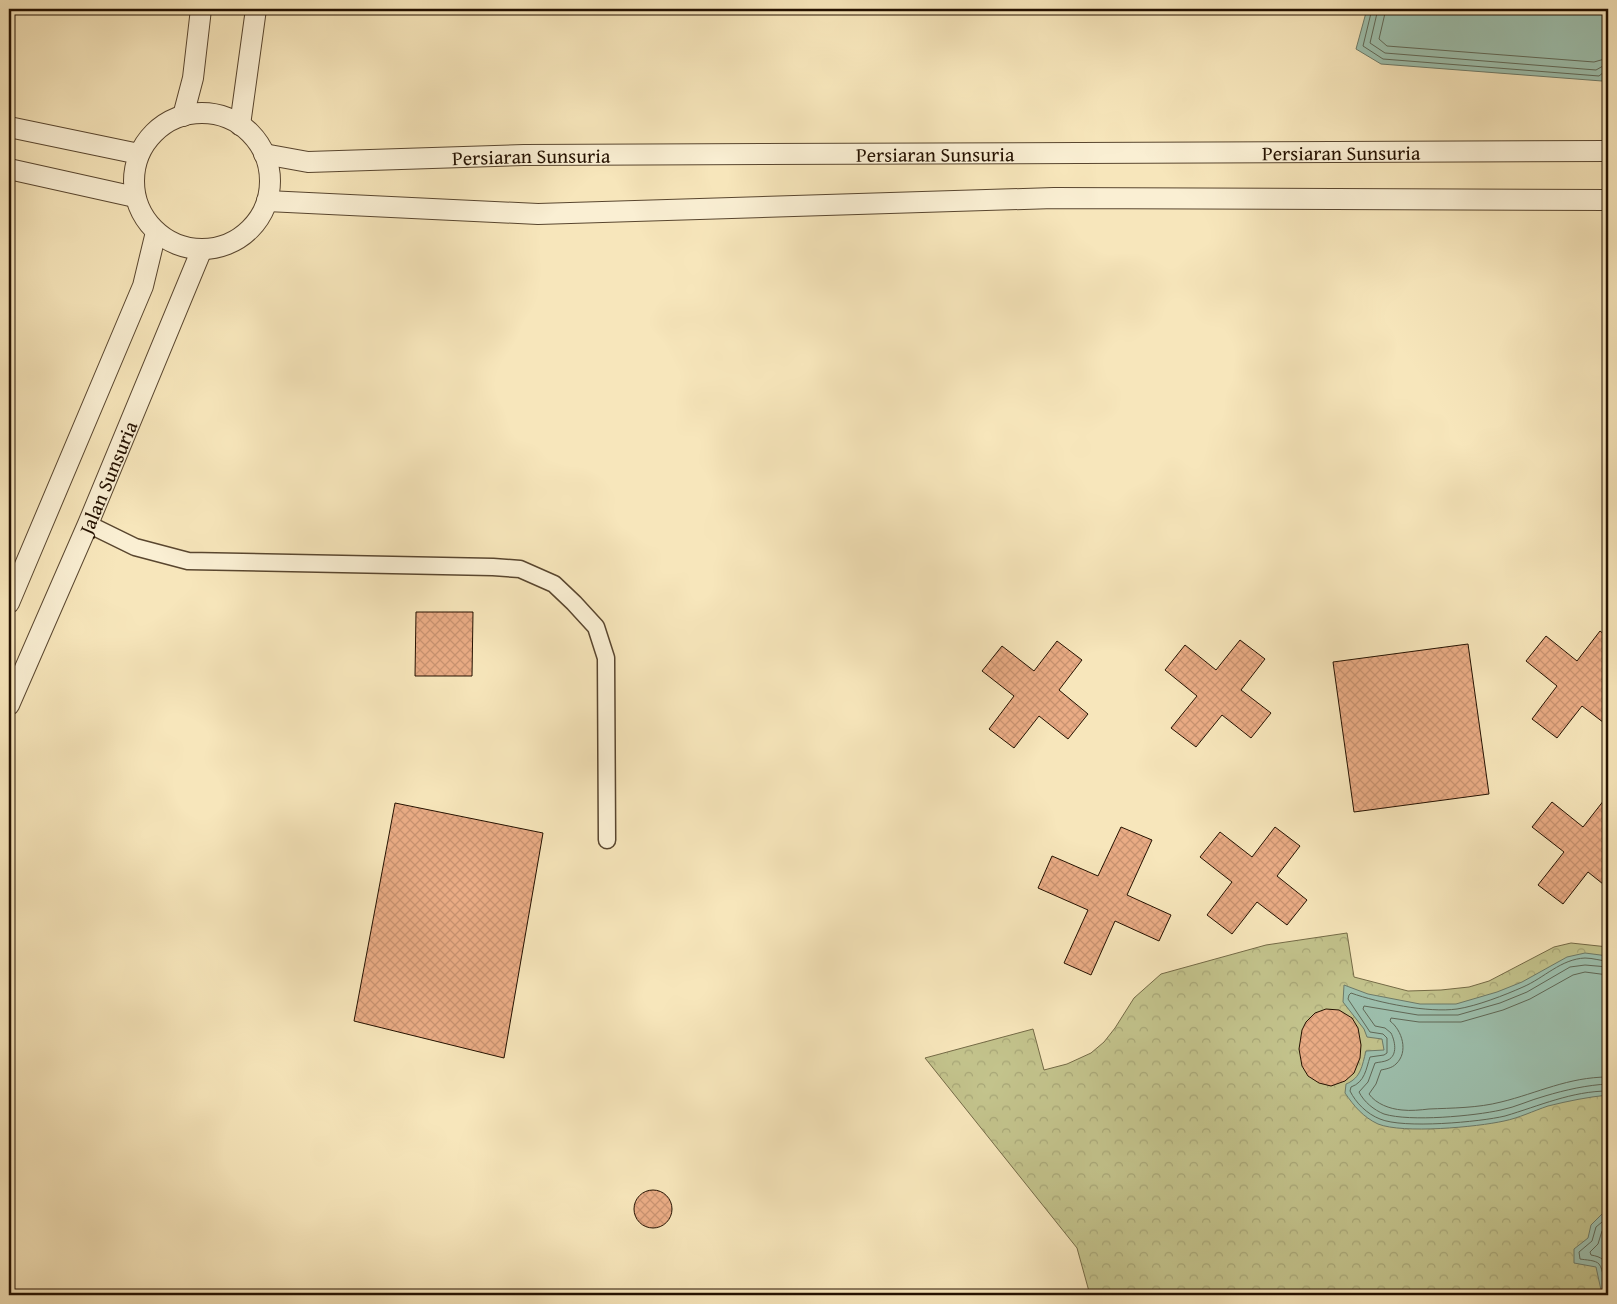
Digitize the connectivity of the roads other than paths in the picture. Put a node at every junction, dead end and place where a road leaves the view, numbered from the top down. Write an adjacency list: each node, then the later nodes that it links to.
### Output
1 (201, 9): 3 (street)
2 (256, 9): 4 (street)
3 (183, 116): 4 (street); 7 (street)
4 (240, 125): 8 (street)
5 (9, 127): 7 (street)
6 (1608, 151): 8 (street, Persiaran Sunsuria)
7 (139, 154): 10 (street)
8 (264, 154): 12 (street)
9 (9, 169): 10 (street)
10 (135, 197): 13 (street)
11 (1608, 200): 12 (street)
12 (267, 201): 14 (street)
13 (156, 232): 14 (street); 16 (street, Jalan Sunsuria)
14 (202, 249): 15 (street, Jalan Sunsuria)
15 (88, 524): 17 (street, Jalan Sunsuria); 19 (street)
16 (9, 603)
17 (13, 681): 18 (street, Jalan Sunsuria)
18 (9, 705)
19 (607, 840)

